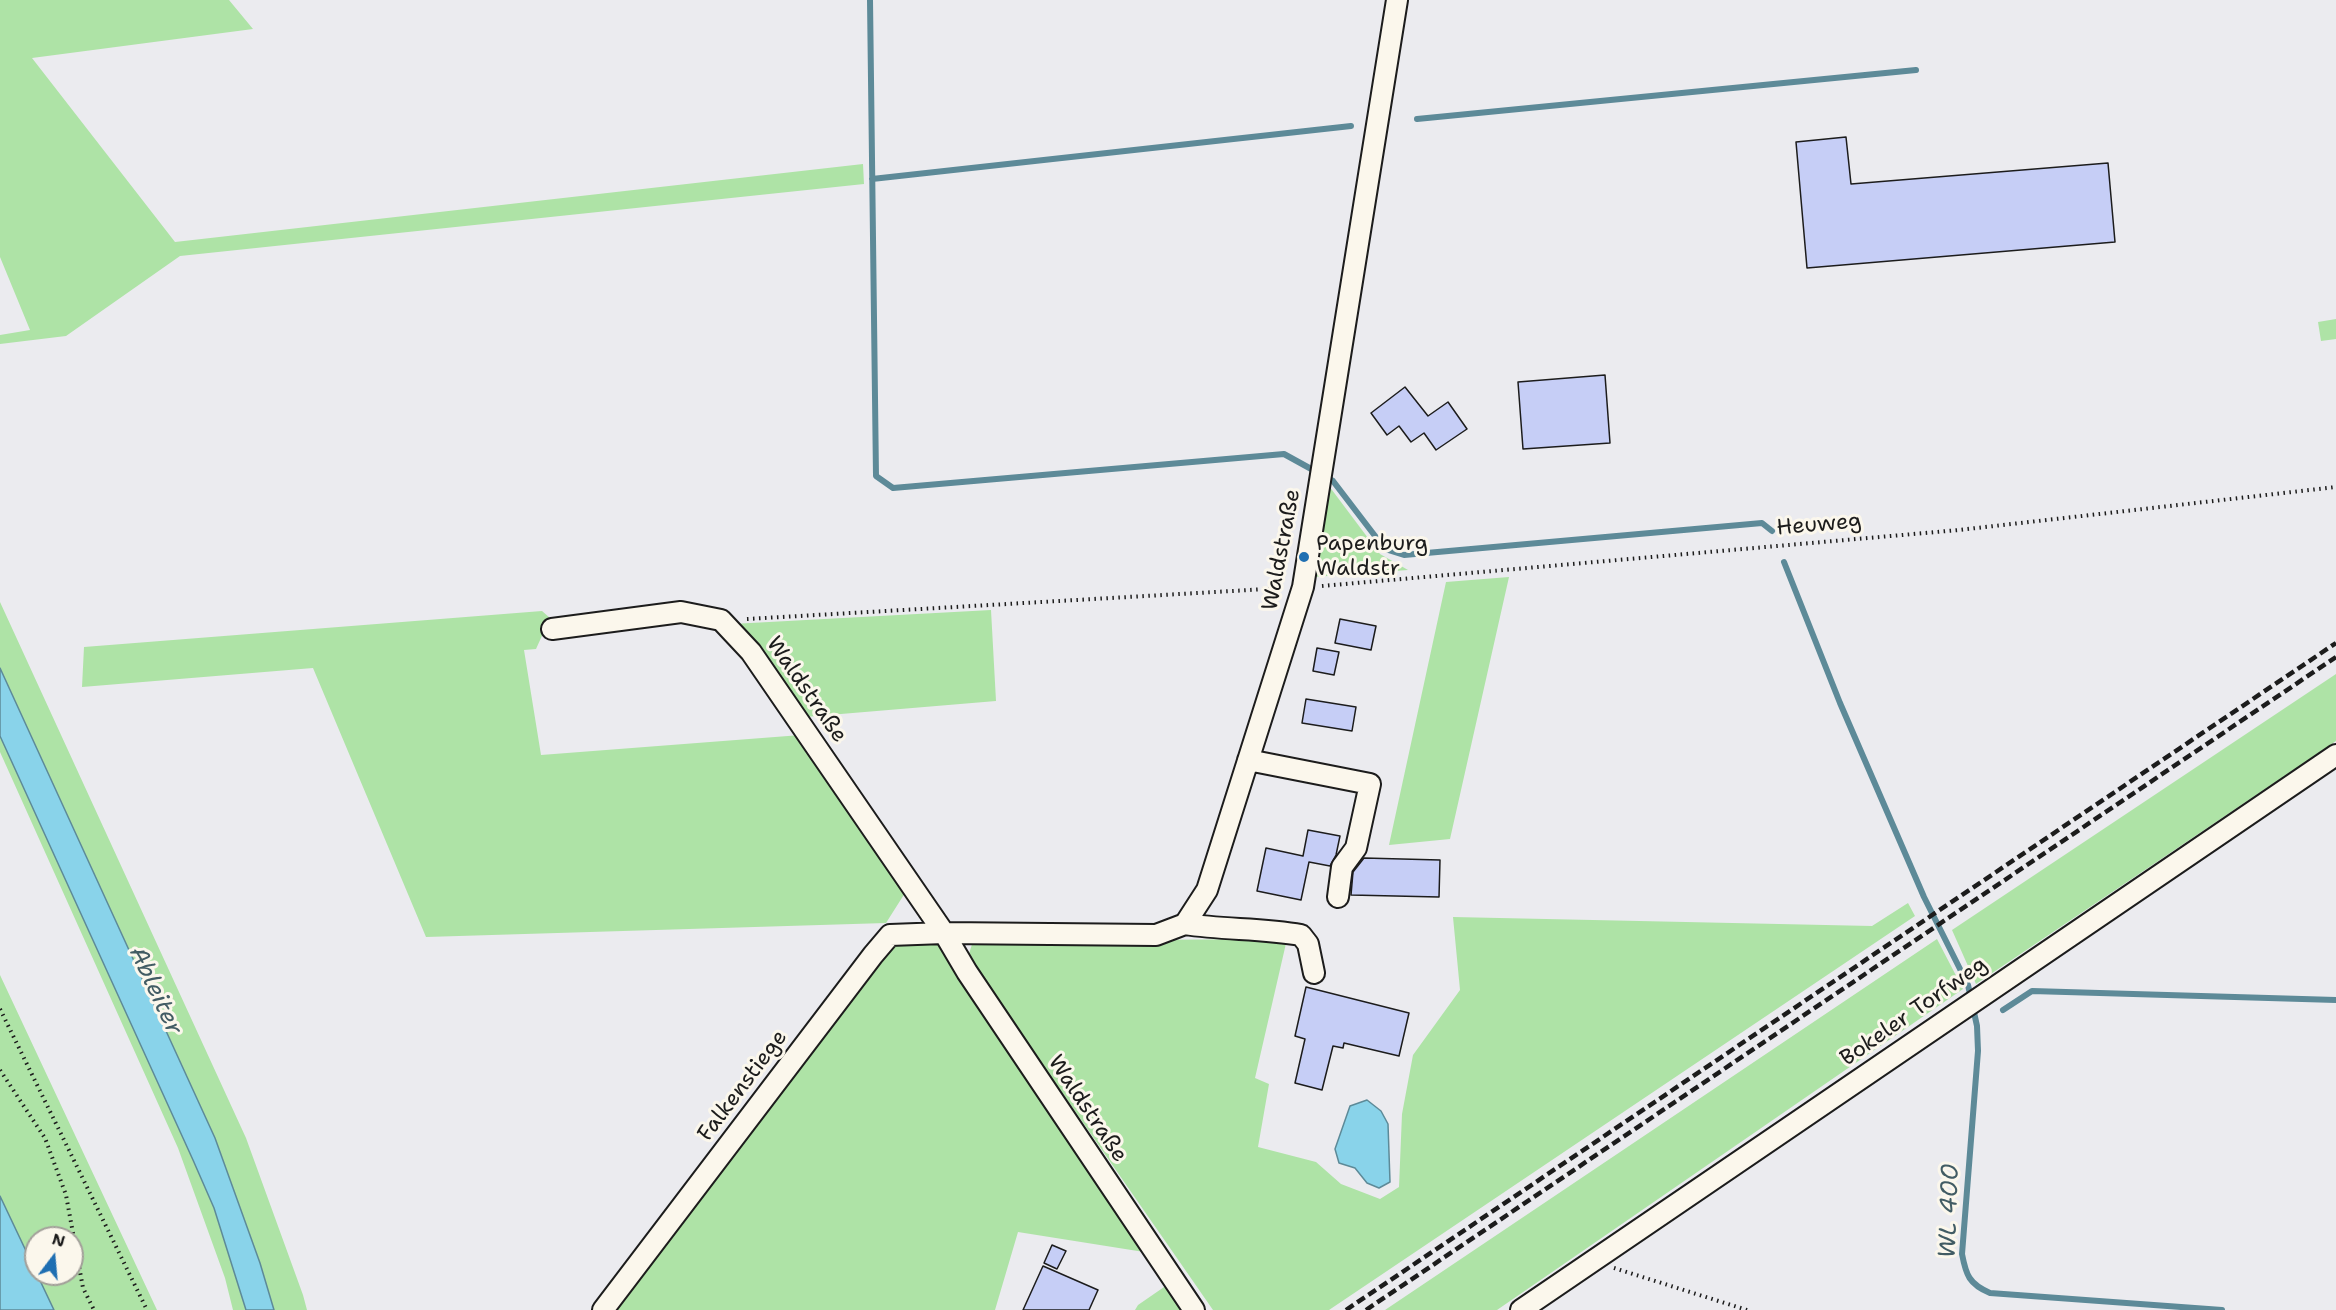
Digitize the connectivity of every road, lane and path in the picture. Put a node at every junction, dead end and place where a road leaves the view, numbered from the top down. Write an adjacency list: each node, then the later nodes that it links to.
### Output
1 (1397, 0): 3 (street, Waldstraße)
2 (2336, 487): 3 (path, Heuweg)
3 (1304, 587): 4 (path, Heuweg); 7 (street, Waldstraße)
4 (721, 620): 5 (street); 10 (street, Waldstraße)
5 (552, 629)
6 (2336, 755): 14 (street, Bokeler Torfweg)
7 (1248, 760): 8 (street); 9 (street, Waldstraße)
8 (1338, 897)
9 (1185, 924): 10 (street); 11 (street)
10 (944, 933): 17 (street, Falkenstiege); 18 (street, Waldstraße)
11 (1314, 973)
12 (0, 1009): 16 (path)
13 (0, 1070): 15 (path)
14 (1593, 1262): 19 (street, Bokeler Torfweg); 20 (path)
15 (94, 1310)
16 (147, 1310)
17 (603, 1310)
18 (1194, 1310)
19 (1521, 1310)
20 (1747, 1310)

